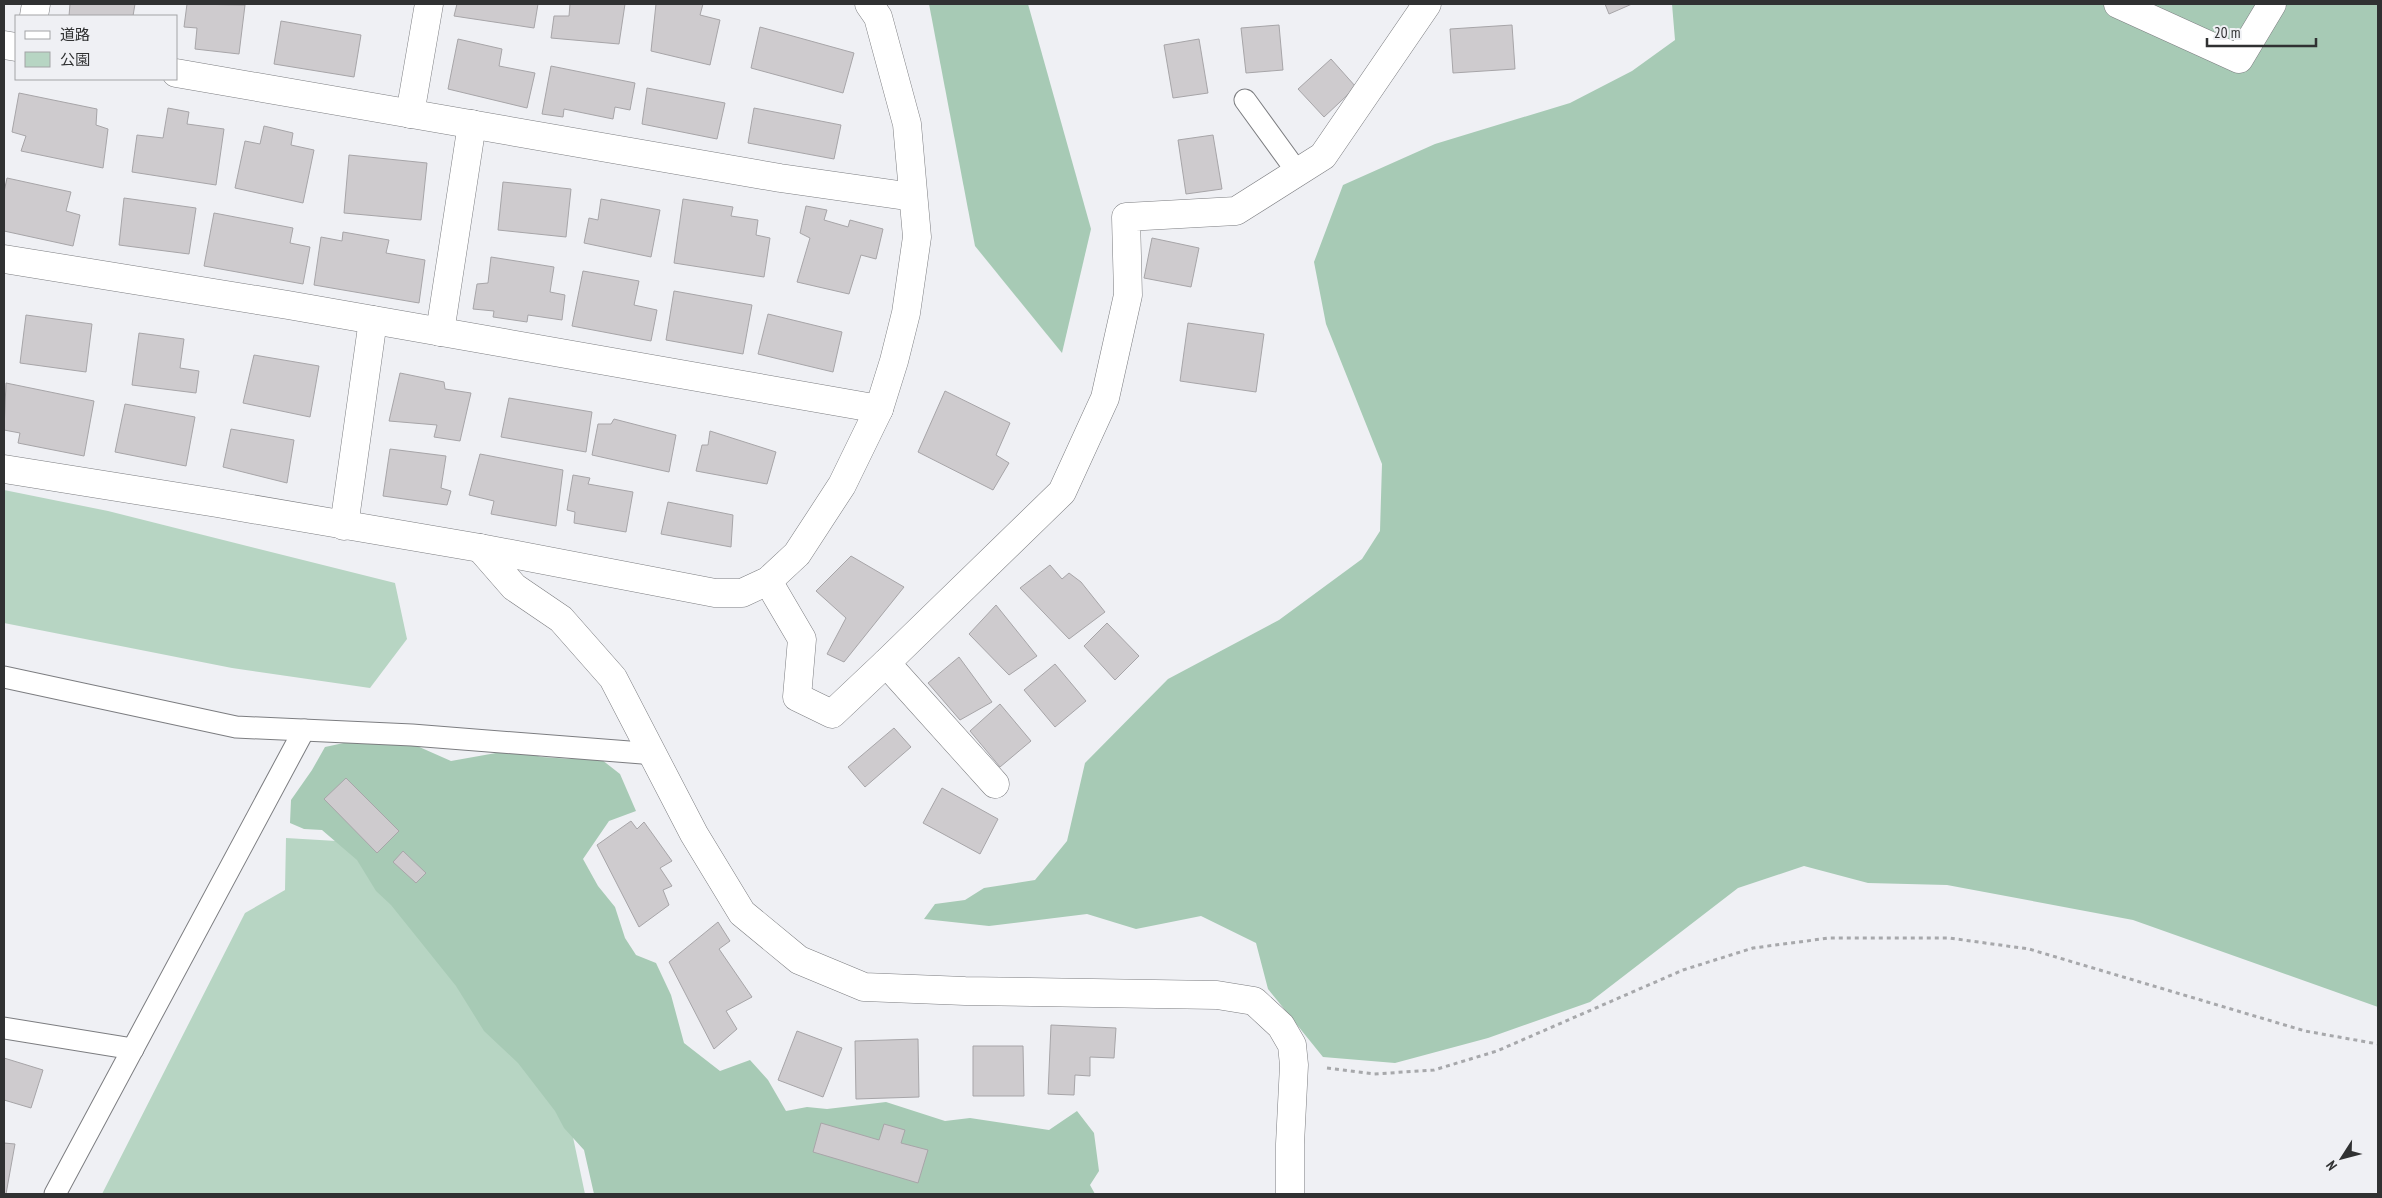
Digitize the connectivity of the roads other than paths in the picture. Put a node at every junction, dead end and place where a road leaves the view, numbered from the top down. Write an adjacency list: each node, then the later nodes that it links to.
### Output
1 (430, 4): 8 (street)
2 (869, 4): 11 (street)
3 (1427, 4): 10 (street)
4 (2118, 4): 5 (street)
5 (2272, 4)
6 (178, 73): 8 (street)
7 (1245, 100): 10 (lane)
8 (410, 114): 9 (street)
9 (472, 124): 11 (street); 14 (street)
10 (1298, 173): 20 (street)
11 (913, 197): 15 (street)
12 (4, 259): 13 (street)
13 (373, 320): 14 (street); 17 (street)
14 (440, 332): 15 (street)
15 (879, 409): 19 (street)
16 (4, 469): 17 (street)
17 (344, 526): 18 (street)
18 (480, 548): 19 (street); 23 (street)
19 (768, 581): 20 (street)
20 (886, 664): 24 (street)
21 (4, 677): 22 (lane)
22 (304, 730): 23 (lane); 26 (lane)
23 (655, 754): 28 (street)
24 (994, 784)
25 (4, 1028): 26 (lane)
26 (132, 1049): 27 (lane)
27 (55, 1194)
28 (1290, 1194)

